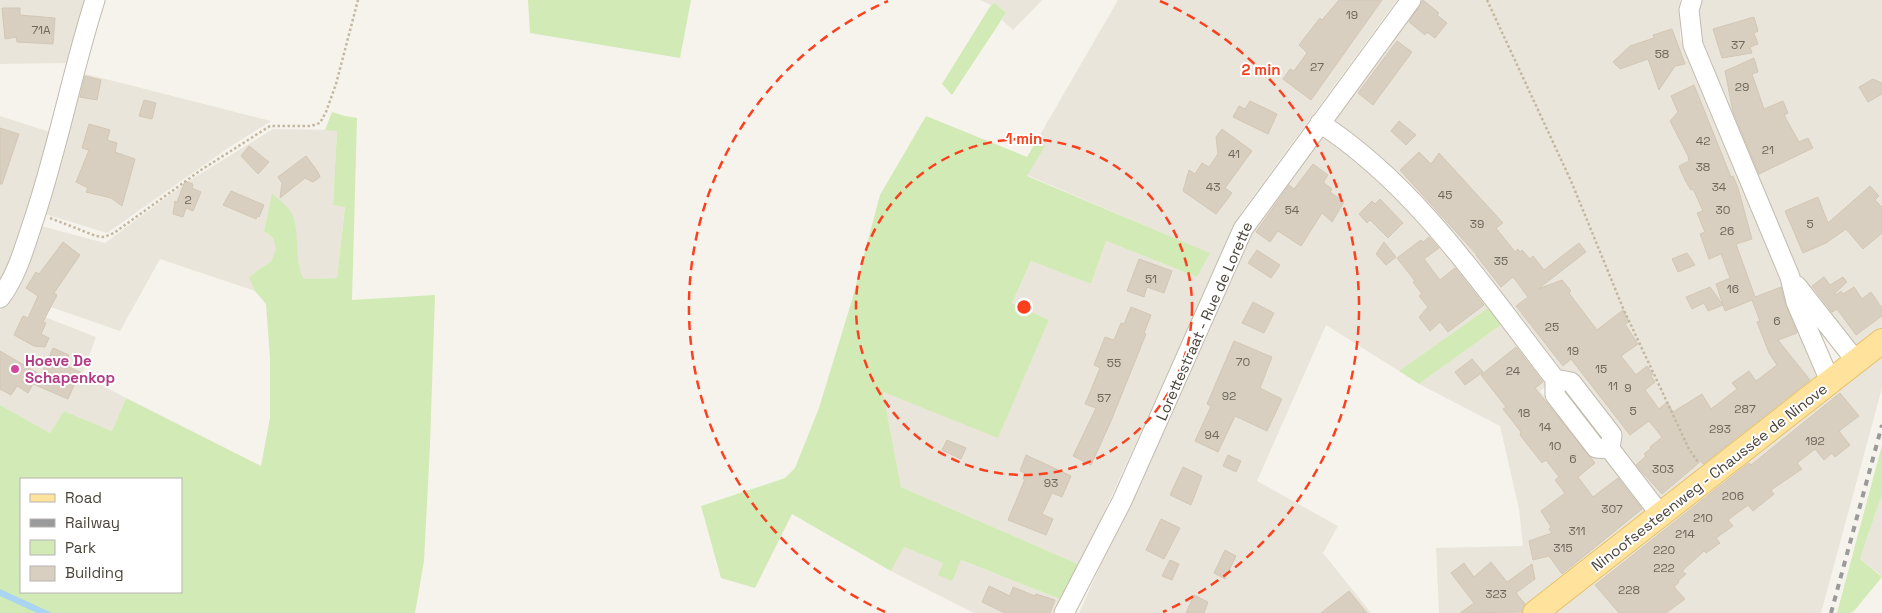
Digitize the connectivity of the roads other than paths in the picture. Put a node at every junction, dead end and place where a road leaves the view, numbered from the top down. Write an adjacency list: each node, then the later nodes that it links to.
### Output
1 (95, 0): 6 (street)
2 (1411, 0): 4 (street, Lorettestraat - Rue de Lorette)
3 (1692, 0): 5 (street)
4 (1320, 123): 12 (street); 13 (street, Lorettestraat - Rue de Lorette)
5 (1790, 277): 7 (street); 9 (street)
6 (0, 298)
7 (1831, 332): 9 (street); 10 (street)
8 (1882, 341): 10 (main road, Ninoofsesteenweg - Chaussée de Ninove)
9 (1814, 345): 11 (street)
10 (1856, 361): 11 (main road, Ninoofsesteenweg - Chaussée de Ninove)
11 (1830, 381): 12 (main road, Ninoofsesteenweg - Chaussée de Ninove)
12 (1660, 514): 14 (main road, Ninoofsesteenweg - Chaussée de Ninove)
13 (1064, 613)
14 (1536, 613)

